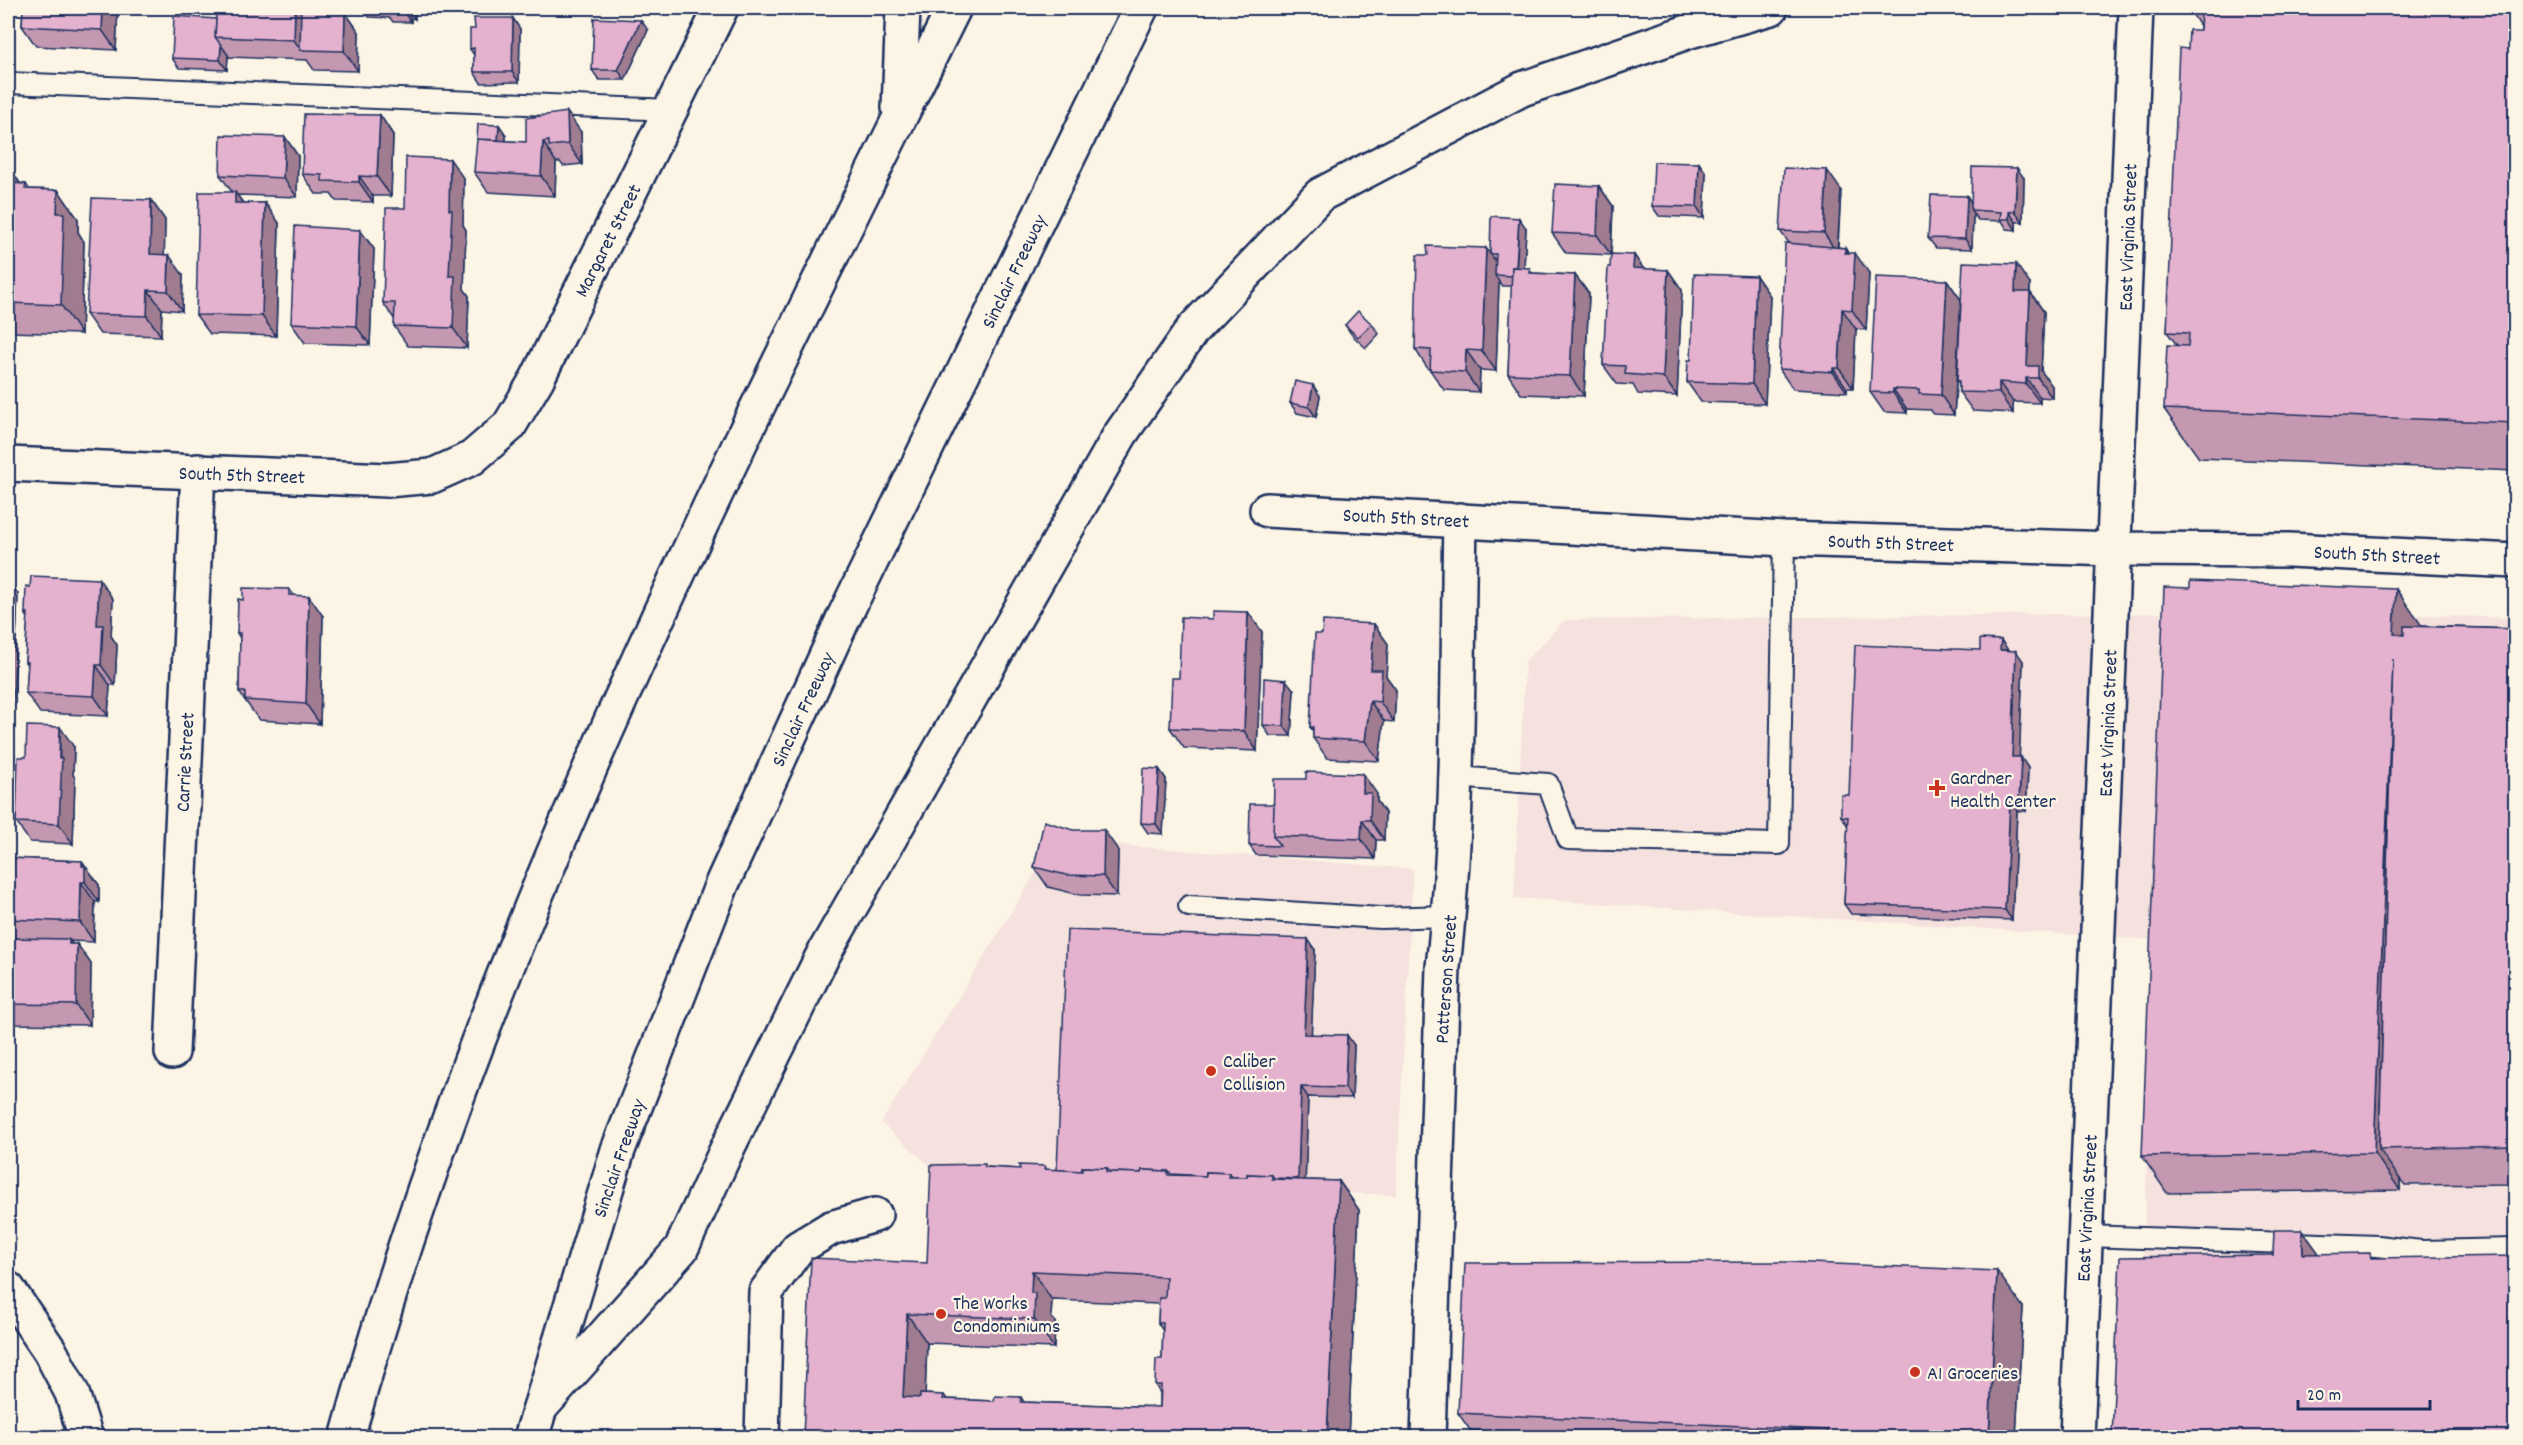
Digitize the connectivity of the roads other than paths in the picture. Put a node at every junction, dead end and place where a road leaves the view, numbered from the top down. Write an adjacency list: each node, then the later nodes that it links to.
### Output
1 (721, 8): 10 (main road, Margaret Street)
2 (903, 8): 11 (main road)
3 (954, 8): 11 (main road)
4 (1141, 8): 28 (main road, Sinclair Freeway)
5 (1744, 8): 8 (main road)
6 (1771, 8): 8 (main road)
7 (2136, 8): 18 (main road, East Virginia Street)
8 (1690, 31): 28 (main road)
9 (8, 83): 10 (lane)
10 (672, 110): 12 (main road, Margaret Street)
11 (899, 118): 30 (main road)
12 (472, 458): 14 (main road, South 5th Street)
13 (8, 464): 14 (main road, South 5th Street)
14 (198, 471): 23 (main road, Carrie Street)
15 (1267, 510): 16 (main road, South 5th Street)
16 (1460, 520): 17 (main road, South 5th Street); 20 (main road, Patterson Street)
17 (1784, 539): 18 (main road, South 5th Street); 20 (lane)
18 (2115, 549): 19 (main road, South 5th Street); 25 (main road, East Virginia Street)
19 (2516, 561)
20 (1455, 777): 22 (main road, Patterson Street)
21 (1189, 906): 22 (lane)
22 (1449, 916): 32 (main road, Patterson Street)
23 (172, 1052)
24 (875, 1215): 31 (main road)
25 (2085, 1236): 26 (lane); 33 (main road, East Virginia Street)
26 (2516, 1249)
27 (8, 1289): 29 (main road)
28 (535, 1423)
29 (86, 1437)
30 (347, 1437)
31 (762, 1437)
32 (1428, 1437)
33 (2077, 1437)

